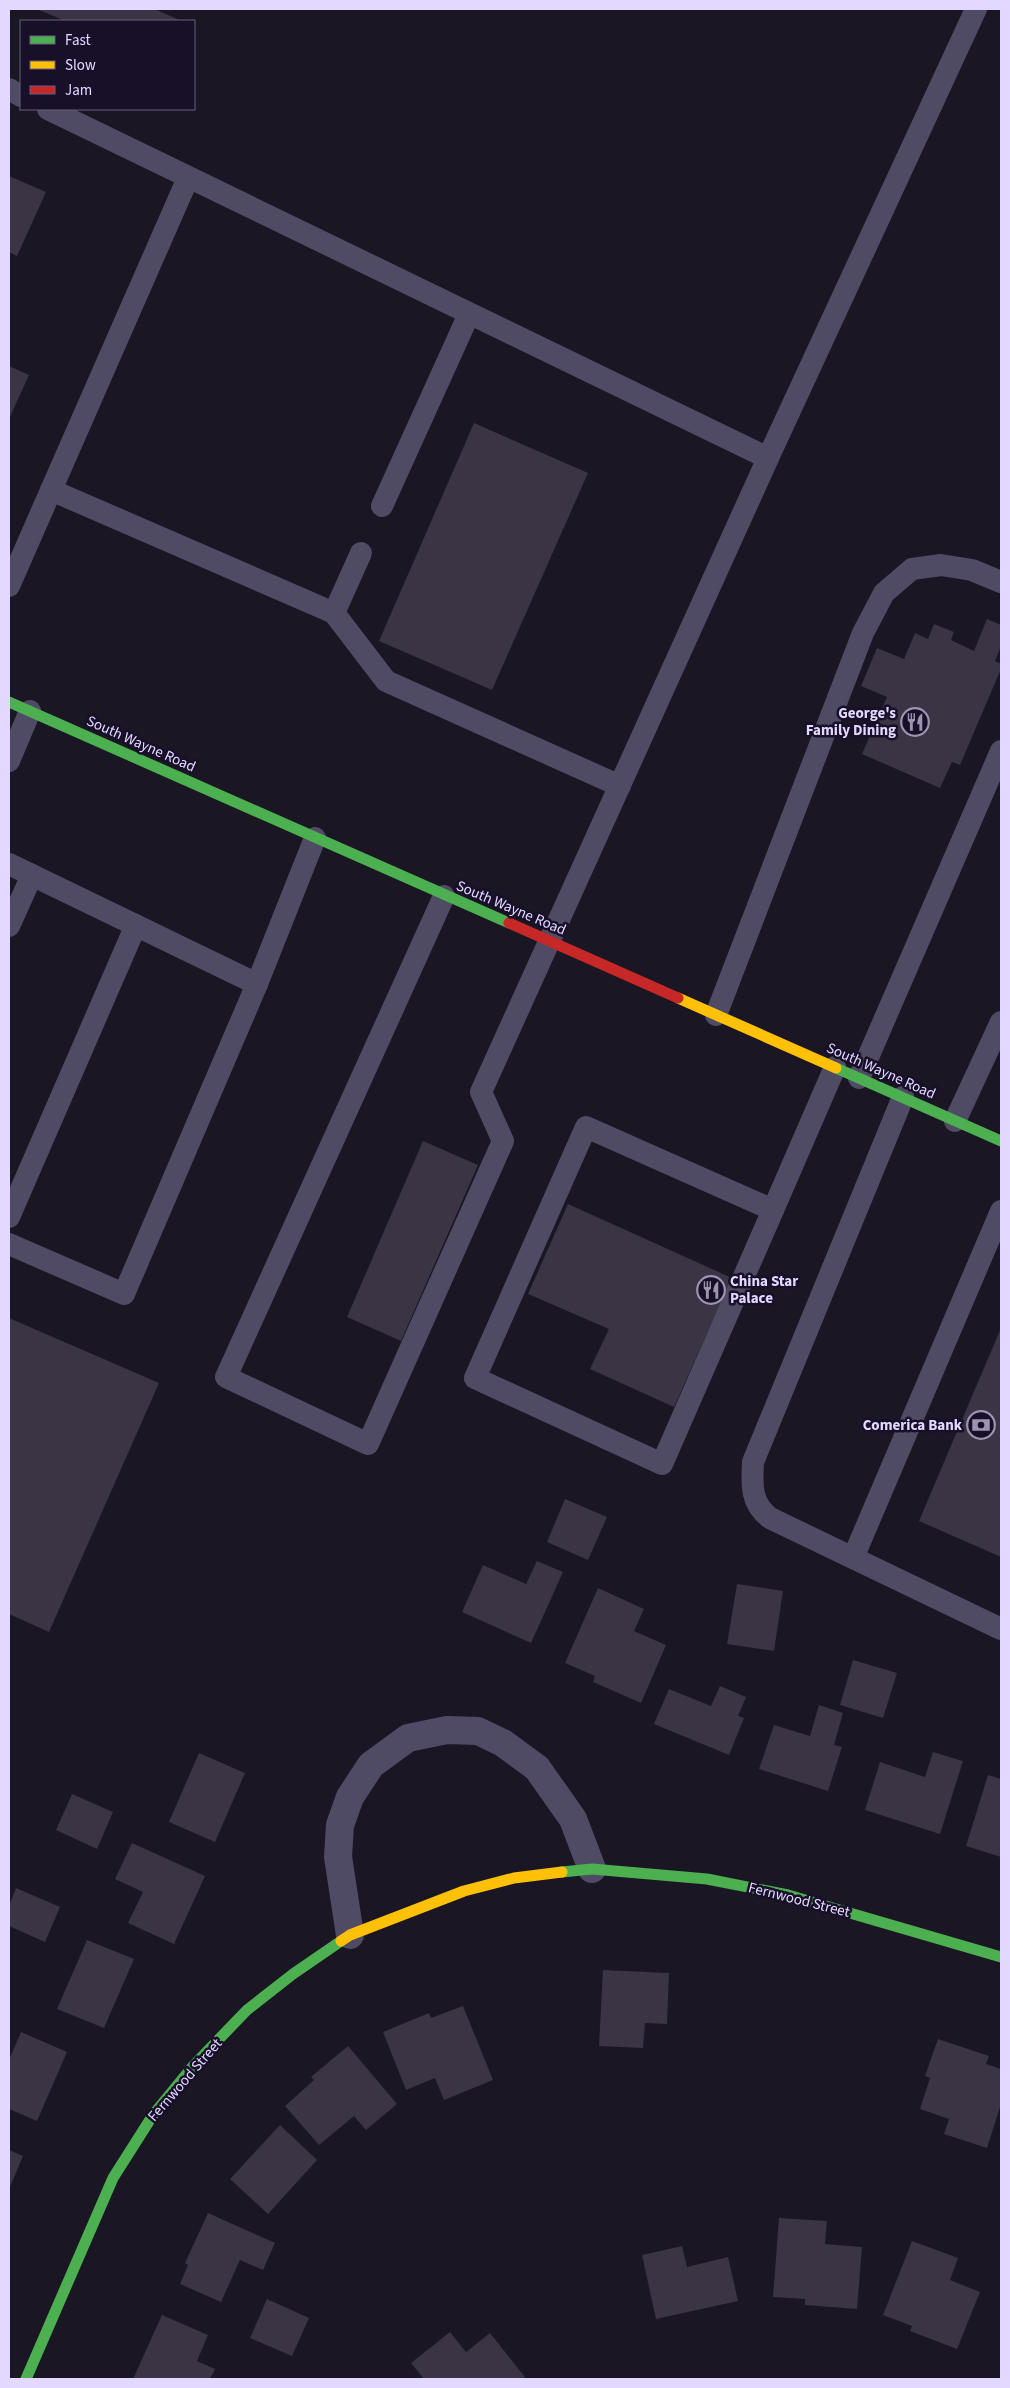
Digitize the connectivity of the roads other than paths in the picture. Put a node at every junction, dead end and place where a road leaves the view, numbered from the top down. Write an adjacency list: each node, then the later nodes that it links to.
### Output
1 (976, 9): 7 (lane)
2 (9, 89): 3 (lane)
3 (20, 95)
4 (50, 110): 5 (lane)
5 (188, 178): 6 (lane); 8 (lane)
6 (469, 314): 7 (lane); 9 (lane)
7 (768, 458): 18 (lane)
8 (51, 490): 12 (lane); 13 (lane)
9 (382, 506)
10 (362, 552): 13 (lane)
11 (1001, 582): 27 (lane)
12 (9, 586)
13 (334, 613): 18 (lane)
14 (9, 702): 15 (street, South Wayne Road)
15 (30, 711): 17 (lane); 19 (street, South Wayne Road)
16 (1001, 751): 30 (lane)
17 (9, 761)
18 (620, 786): 25 (lane)
19 (315, 838): 22 (street, South Wayne Road); 26 (lane)
20 (9, 864): 21 (lane)
21 (32, 875): 23 (lane); 24 (lane)
22 (444, 896): 25 (street, South Wayne Road); 25 (lane)
23 (136, 925): 26 (lane); 36 (lane)
24 (9, 926)
25 (550, 941): 27 (street, South Wayne Road)
26 (257, 984): 37 (lane)
27 (716, 1015): 29 (street, South Wayne Road)
28 (1001, 1022): 32 (lane)
29 (835, 1067): 30 (street, South Wayne Road); 34 (lane)
30 (860, 1078): 31 (street, South Wayne Road)
31 (902, 1097): 32 (street, South Wayne Road); 38 (lane)
32 (955, 1121): 33 (street, South Wayne Road)
33 (1001, 1141)
34 (773, 1210): 34 (lane)
35 (1001, 1211): 38 (lane)
36 (9, 1217)
37 (9, 1244)
38 (853, 1558): 39 (lane)
39 (999, 1621)
40 (592, 1869): 41 (street, Fernwood Street); 41 (street); 42 (street, Fernwood Street)
41 (350, 1935): 43 (street, Fernwood Street)
42 (1001, 1957)
43 (26, 2379)

